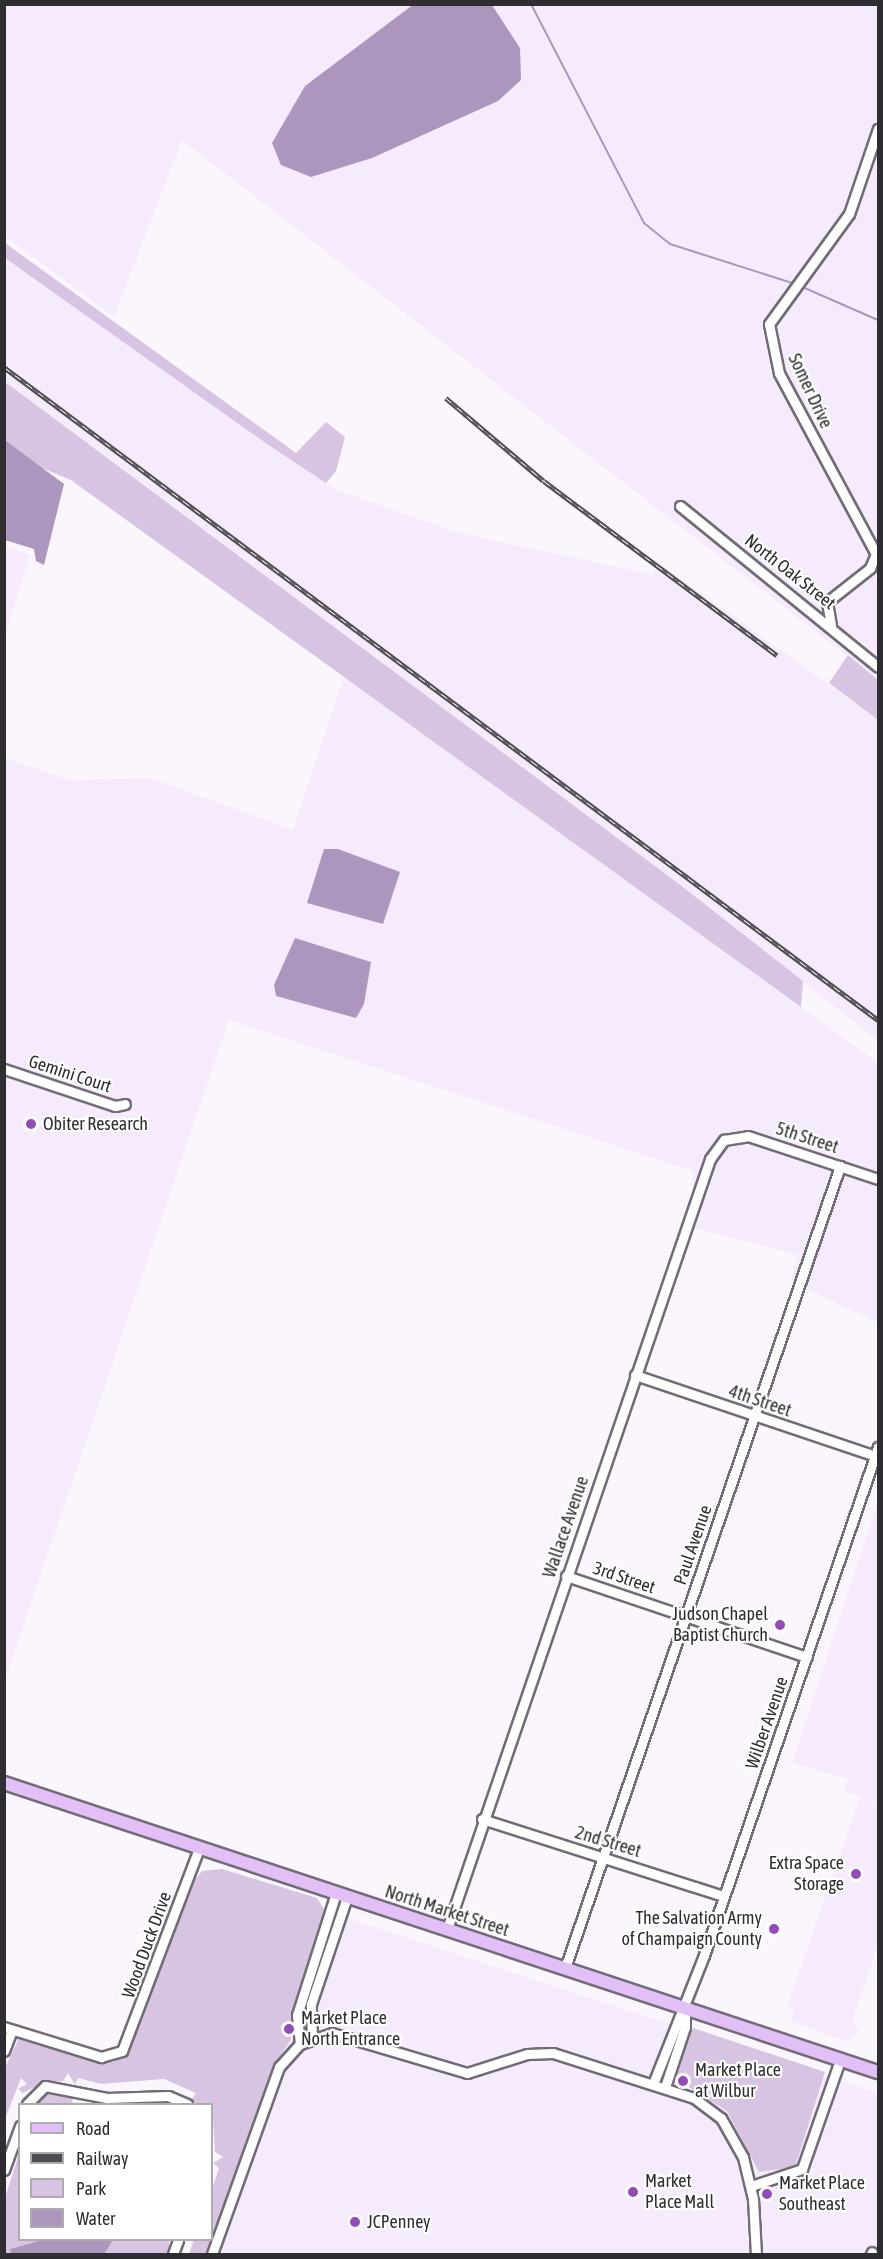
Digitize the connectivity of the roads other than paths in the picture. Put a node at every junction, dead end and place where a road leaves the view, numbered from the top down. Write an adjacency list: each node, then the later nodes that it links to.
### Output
1 (879, 129): 3 (street, Somer Drive)
2 (680, 506): 3 (street, North Oak Street)
3 (831, 626): 4 (street, North Oak Street)
4 (879, 667)
5 (4, 1069): 6 (street, Gemini Court)
6 (126, 1104)
7 (724, 1140): 8 (street, 5th Street); 10 (street, Wallace Avenue)
8 (840, 1166): 9 (street, 5th Street); 11 (street, Paul Avenue)
9 (879, 1179)
10 (635, 1375): 11 (street, 4th Street); 13 (street, Wallace Avenue)
11 (755, 1417): 12 (street, 4th Street); 14 (street, Paul Avenue)
12 (877, 1452): 15 (street, Wilber Avenue)
13 (566, 1575): 14 (street, 3rd Street); 17 (street, Wallace Avenue)
14 (685, 1617): 15 (street, 3rd Street); 19 (street, Paul Avenue)
15 (807, 1657): 21 (street, Wilber Avenue)
16 (4, 1783): 18 (main road, North Market Street)
17 (482, 1819): 19 (street, 2nd Street); 22 (street, Wallace Avenue)
18 (199, 1848): 20 (main road, North Market Street); 25 (street, Wood Duck Drive)
19 (601, 1858): 21 (street, 2nd Street); 23 (street, Paul Avenue)
20 (342, 1895): 22 (main road, North Market Street); 26 (street); 27 (street)
21 (724, 1896): 24 (street, Wilber Avenue)
22 (447, 1929): 23 (main road, North Market Street)
23 (565, 1968): 24 (main road, North Market Street)
24 (685, 2008): 29 (main road, North Market Street); 31 (street); 32 (street)
25 (8, 2028): 28 (street)
26 (312, 2038): 27 (street); 31 (street)
27 (300, 2044): 38 (street)
28 (4, 2051)
29 (840, 2060): 30 (main road, North Market Street); 37 (street)
30 (879, 2072)
31 (653, 2084): 32 (street)
32 (665, 2087): 37 (street)
33 (28, 2103): 34 (street)
34 (185, 2103)
35 (18, 2132): 36 (street)
36 (4, 2170)
37 (751, 2186): 39 (street)
38 (212, 2254)
39 (756, 2254)

